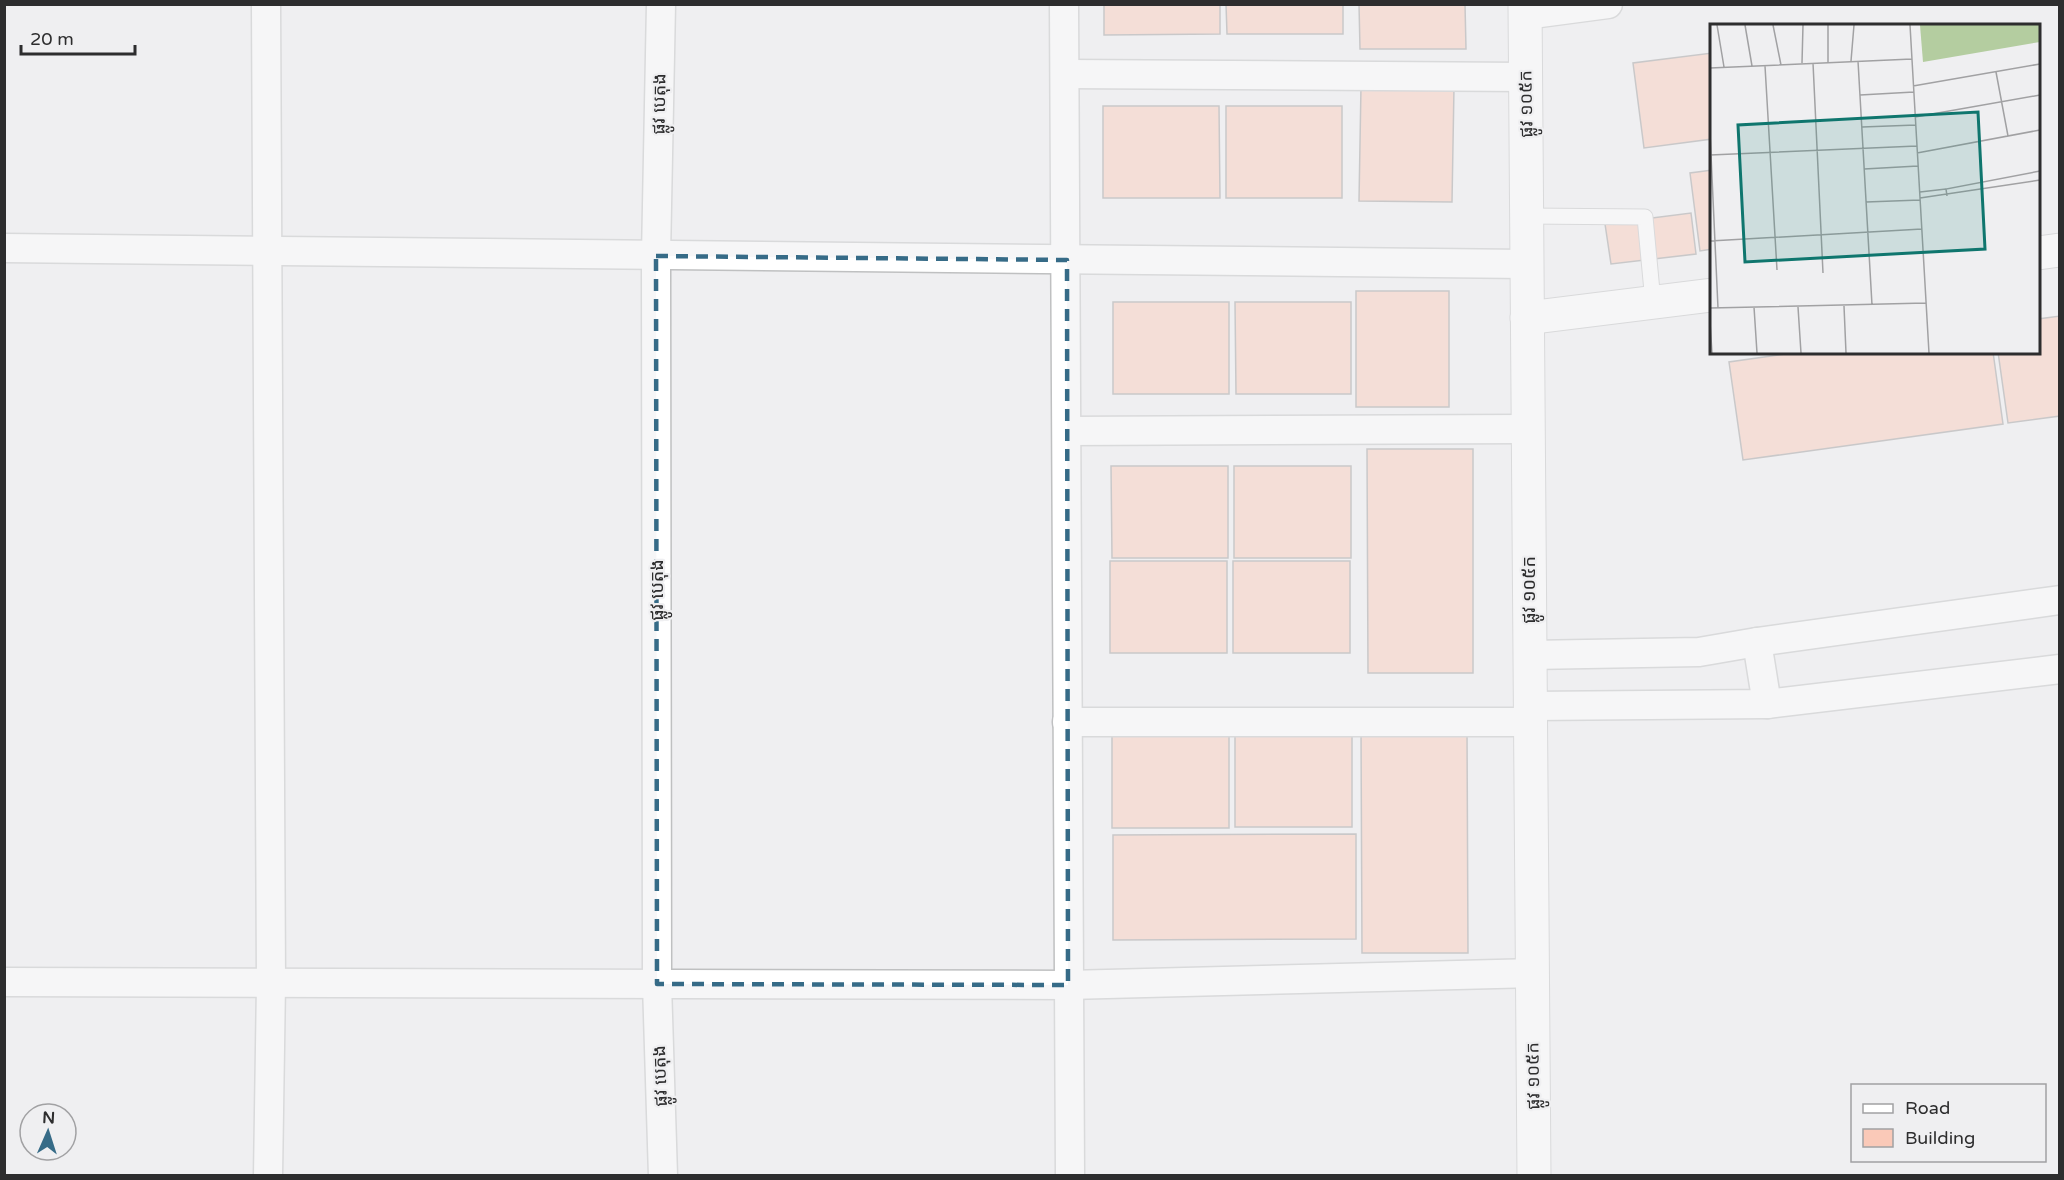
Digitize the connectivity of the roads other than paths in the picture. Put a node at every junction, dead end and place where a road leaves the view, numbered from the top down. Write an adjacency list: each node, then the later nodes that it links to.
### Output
1 (266, 4): 11 (street)
2 (660, 4): 13 (street, ផ្លូវ បេតុង)
3 (1064, 4): 6 (street)
4 (1608, 4): 5 (street)
5 (1525, 10): 7 (main road, ផ្លូវ ១០៥ក)
6 (1065, 74): 7 (street); 14 (street)
7 (1526, 77): 8 (main road, ផ្លូវ ១០៥ក)
8 (1527, 216): 15 (main road, ផ្លូវ ១០៥ក); 17 (lane)
9 (4, 248): 11 (street)
10 (2060, 250): 12 (main road)
11 (268, 251): 13 (street); 30 (street)
12 (2040, 253)
13 (656, 256): 14 (street); 31 (street, ផ្លូវ បេតុង)
14 (1067, 260): 15 (street); 20 (street)
15 (1526, 264): 18 (main road, ផ្លូវ ១០៥ក)
16 (1710, 295): 17 (main road)
17 (1653, 302): 18 (main road)
18 (1527, 318): 19 (main road, ផ្លូវ ១០៥ក)
19 (1528, 429): 20 (street); 23 (main road, ផ្លូវ ១០៥ក)
20 (1067, 431): 27 (street)
21 (2060, 600): 22 (street)
22 (1757, 642): 23 (street); 25 (street)
23 (1530, 655): 26 (main road, ផ្លូវ ១០៥ក)
24 (2060, 669): 25 (street)
25 (1767, 704): 26 (street)
26 (1530, 714): 27 (street); 28 (main road, ផ្លូវ ១០៥ក)
27 (1067, 722): 32 (street)
28 (1532, 973): 32 (street); 36 (main road, ផ្លូវ ១០៥ក)
29 (4, 982): 30 (street)
30 (271, 983): 31 (street); 33 (street)
31 (657, 984): 32 (street); 34 (street, ផ្លូវ បេតុង)
32 (1068, 985): 35 (street)
33 (268, 1176)
34 (663, 1176)
35 (1070, 1176)
36 (1534, 1176)

